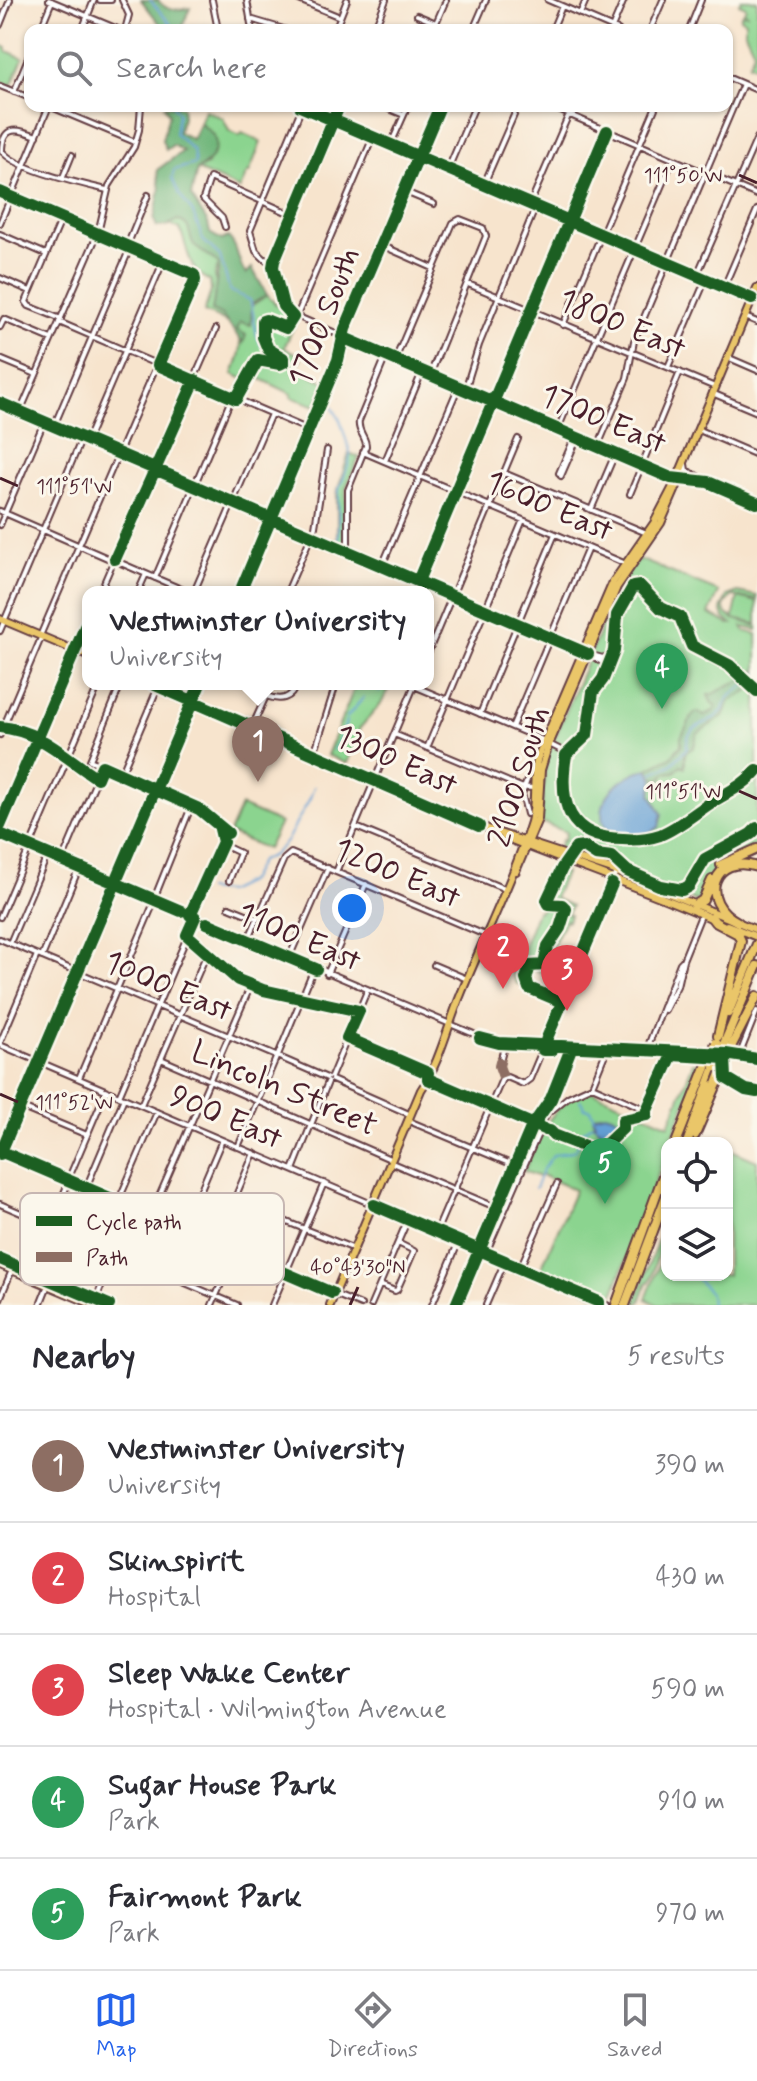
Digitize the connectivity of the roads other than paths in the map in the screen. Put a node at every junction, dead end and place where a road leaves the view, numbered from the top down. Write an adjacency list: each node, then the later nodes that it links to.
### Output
1 (10, 0): 41 (street)
2 (97, 0): 3 (street); 22 (street)
3 (111, 0)
4 (122, 0): 29 (street)
5 (212, 0): 30 (street)
6 (247, 0): 24 (street)
7 (299, 0): 18 (street)
8 (347, 0): 23 (street)
9 (386, 0): 34 (street)
10 (446, 0): 25 (street)
11 (486, 0): 35 (street)
12 (548, 0): 19 (street)
13 (586, 0): 20 (street)
14 (624, 0): 38 (street)
15 (663, 0): 39 (street)
16 (701, 0): 40 (street)
17 (51, 1): 22 (street); 26 (street)
18 (308, 2): 23 (street)
19 (562, 6): 20 (street); 36 (street)
20 (580, 14): 37 (street)
21 (417, 15): 25 (street)
22 (87, 16): 27 (street); 28 (street)
23 (340, 17): 33 (street)
24 (250, 19): 31 (street); 32 (street)
25 (436, 23)
26 (42, 24)
27 (84, 24)
28 (107, 24)
29 (124, 24)
30 (217, 24)
31 (251, 24)
32 (267, 24)
33 (337, 24)
34 (376, 24)
35 (476, 24)
36 (554, 24)
37 (603, 24)
38 (617, 24)
39 (653, 24)
40 (691, 24)
41 (0, 25)
42 (24, 68): 47 (street)
43 (733, 80): 44 (street)
44 (743, 84): 46 (street); 49 (street)
45 (0, 86): 47 (street)
46 (757, 90)
47 (14, 92): 48 (street)
48 (24, 96)
49 (733, 107)
50 (47, 112): 68 (street)
51 (63, 112): 71 (street)
52 (140, 112): 71 (street)
53 (299, 112): 89 (street)
54 (315, 112): 66 (street)
55 (336, 112): 66 (street)
56 (397, 112): 65 (street)
57 (405, 112): 65 (street)
58 (437, 112): 75 (street, 1700 South)
59 (472, 112): 78 (street)
60 (515, 112): 81 (street)
61 (564, 112): 64 (street)
62 (654, 112): 73 (street)
63 (731, 112): 79 (street)
64 (569, 114): 67 (street); 91 (street)
65 (404, 115): 72 (street)
66 (333, 120): 69 (street); 94 (street)
67 (607, 131): 73 (street); 96 (street)
68 (37, 136): 77 (street); 77 (street)
69 (373, 137): 72 (street); 121 (street)
70 (757, 138): 82 (street)
71 (136, 143): 83 (street)
72 (391, 144): 75 (street)
73 (640, 145): 76 (street); 101 (street)
74 (72, 155): 80 (street)
75 (419, 156): 78 (street); 84 (street, 1700 South)
76 (673, 159): 79 (street); 104 (street)
77 (24, 165): 80 (street); 88 (street)
78 (448, 169): 81 (street)
79 (705, 173): 82 (street); 107 (street)
80 (63, 177): 83 (street)
81 (484, 184): 91 (street)
82 (735, 186): 87 (street); 110 (street)
83 (107, 190): 99 (street)
84 (403, 191): 90 (street); 102 (street, 1700 South)
85 (0, 192): 88 (street)
86 (148, 195): 103 (street)
87 (757, 195)
88 (11, 197): 95 (street); 97 (street)
89 (262, 202): 94 (street); 98 (street); 108 (street)
90 (434, 204)
91 (530, 204): 92 (street)
92 (536, 206): 96 (street); 117 (street)
93 (757, 210): 114 (street)
94 (293, 215): 108 (street)
95 (62, 218): 99 (street); 105 (street)
96 (569, 220): 101 (street); 119 (street)
97 (0, 223)
98 (225, 227)
99 (98, 233): 103 (street); 122 (street)
100 (0, 234): 105 (street)
101 (601, 234): 104 (street); 124 (street)
102 (381, 245): 109 (street); 130 (street, 1700 South)
103 (129, 246): 106 (street); 127 (street)
104 (635, 249): 107 (street); 128 (street)
105 (46, 254): 116 (street)
106 (164, 261): 131 (street); 137 (street)
107 (667, 263): 110 (street); 132 (street)
108 (273, 267): 121 (street)
109 (434, 268): 113 (street); 136 (street)
110 (697, 275): 112 (street)
111 (0, 278): 116 (street)
112 (706, 279): 114 (street); 138 (street)
113 (468, 284): 117 (street, 1800 East); 143 (street)
114 (724, 287): 118 (street)
115 (757, 288): 118 (main road, 2100 South)
116 (30, 291): 122 (street)
117 (499, 297): 119 (street, 1800 East); 146 (street)
118 (752, 299): 120 (main road, 2100 South)
119 (532, 311): 124 (street, 1800 East); 149 (street)
120 (745, 317): 123 (street); 134 (main road, 2100 South)
121 (296, 318): 130 (street, 1700 East)
122 (60, 321): 127 (street); 129 (street)
123 (757, 322)
124 (563, 325): 128 (street, 1800 East)
125 (0, 327): 129 (street)
126 (216, 329): 144 (street)
127 (93, 336): 131 (street); 156 (street)
128 (597, 338): 132 (street, 1800 East); 157 (street)
129 (51, 339): 142 (street)
130 (345, 339): 133 (street, 1700 East); 159 (street, 1700 South)
131 (125, 351): 137 (street); 161 (street)
132 (632, 352): 138 (street, 1800 East); 163 (street)
133 (386, 356): 136 (street, 1700 East); 165 (street)
134 (727, 357): 139 (street); 147 (main road, 2100 South)
135 (0, 359): 142 (street)
136 (395, 360): 140 (street, 1700 East)
137 (158, 365): 144 (street); 166 (street)
138 (668, 367): 141 (street, 1800 East)
139 (757, 370)
140 (422, 372): 143 (street, 1700 East); 170 (street)
141 (680, 372): 147 (street, 1800 East); 171 (street)
142 (36, 374): 151 (street)
143 (430, 375): 145 (street, 1700 East)
144 (195, 380): 148 (street); 172 (street)
145 (458, 387): 146 (street, 1700 East); 175 (street)
146 (465, 390): 149 (street, 1700 East)
147 (713, 390): 152 (street, 1800 East); 158 (main road, 2100 South)
148 (232, 397): 154 (street); 178 (street)
149 (494, 402): 157 (street, 1700 East); 179 (street)
150 (2, 404): 151 (street); 153 (street)
151 (20, 412): 155 (street)
152 (757, 412)
153 (0, 413)
154 (271, 414): 159 (street); 181 (street)
155 (44, 422): 156 (street); 185 (street)
156 (54, 426): 161 (street)
157 (558, 429): 160 (street, 1700 East)
158 (697, 429): 168 (street); 169 (main road, 2100 South)
159 (309, 430): 186 (street, 1700 South)
160 (576, 437): 163 (street, 1700 East); 174 (street)
161 (85, 439): 166 (street); 189 (street)
162 (518, 439): 173 (street)
163 (598, 446): 167 (street, 1700 East)
164 (327, 450): 192 (street)
165 (363, 452): 170 (street, 1600 East); 195 (street)
166 (119, 454): 172 (street); 193 (street)
167 (615, 454): 171 (street, 1700 East); 184 (street)
168 (757, 455)
169 (684, 460): 176 (main road, 2100 South); 177 (street)
170 (385, 461): 175 (street, 1600 East)
171 (641, 465): 176 (street, 1700 East); 180 (street)
172 (155, 469): 178 (street); 196 (street)
173 (504, 473): 183 (street); 184 (street)
174 (560, 474)
175 (420, 476): 179 (street, 1600 East); 198 (street)
176 (677, 479): 177 (street, 1700 East); 191 (main road, 2100 South)
177 (710, 483): 182 (street, 1700 East)
178 (194, 486): 181 (street); 200 (street)
179 (456, 492): 183 (street, 1600 East); 201 (street)
180 (630, 494)
181 (233, 503): 186 (street); 205 (street)
182 (757, 503)
183 (490, 506): 187 (street, 1600 East); 210 (street)
184 (591, 510): 191 (street)
185 (2, 512): 188 (street); 189 (street)
186 (271, 519): 192 (street); 206 (street, 1700 South)
187 (523, 520): 190 (street, 1600 East); 211 (street)
188 (0, 525)
189 (43, 530): 193 (street); 212 (street)
190 (555, 534): 194 (street, 1600 East); 213 (street)
191 (650, 535): 197 (main road, 2100 South)
192 (311, 536): 195 (street); 207 (street)
193 (79, 545): 196 (street); 216 (street)
194 (588, 548): 197 (street, 1600 East); 217 (street)
195 (348, 552): 198 (street)
196 (114, 560): 199 (street); 202 (street)
197 (627, 564): 221 (main road, 2100 South)
198 (382, 566): 201 (street)
199 (146, 574): 200 (street); 203 (street)
200 (155, 578): 204 (street)
201 (418, 581): 208 (street)
202 (103, 586)
203 (141, 586)
204 (174, 586)
205 (197, 586)
206 (243, 586)
207 (290, 586)
208 (429, 586)
209 (434, 588): 210 (street)
210 (452, 596): 211 (street); 218 (street)
211 (485, 610): 213 (street); 236 (street)
212 (2, 620): 214 (street); 216 (main road)
213 (517, 624): 217 (street); 238 (street)
214 (0, 631)
215 (82, 634): 219 (street)
216 (41, 636): 219 (main road); 242 (street)
217 (550, 638): 221 (street); 240 (street)
218 (434, 639)
219 (75, 651): 222 (main road); 258 (street)
220 (614, 651): 221 (street); 223 (street); 234 (street)
221 (586, 653): 223 (street); 243 (main road, 2100 South)
222 (82, 654)
223 (606, 671): 245 (street)
224 (96, 690): 262 (street)
225 (119, 690): 247 (street)
226 (153, 690): 250 (street)
227 (167, 690): 237 (main road, 1300 East)
228 (198, 690): 237 (street)
229 (258, 690): 235 (street)
230 (294, 690): 235 (street)
231 (334, 690): 246 (street)
232 (413, 690): 241 (street)
233 (426, 690): 236 (street)
234 (757, 691)
235 (266, 696): 239 (street)
236 (447, 700): 238 (street); 244 (street)
237 (193, 701): 239 (main road, 1300 East); 254 (street)
238 (480, 714): 240 (street)
239 (252, 727): 246 (main road, 1300 East)
240 (512, 727): 243 (street)
241 (394, 734): 244 (street); 251 (street)
242 (0, 735)
243 (547, 742): 245 (street); 248 (main road, 2100 South); 253 (main road, 2100 South)
244 (427, 748): 252 (street)
245 (567, 753): 249 (street)
246 (314, 754): 251 (main road, 1300 East)
247 (102, 766): 250 (street); 265 (street)
248 (535, 770): 252 (street, 2100 South); 253 (main road, 2100 South)
249 (757, 770)
250 (121, 774): 254 (street)
251 (374, 782): 259 (street); 261 (main road, 1300 East)
252 (524, 788): 253 (street); 257 (street, 2100 South)
253 (537, 788): 261 (main road, 2100 South)
254 (155, 789): 255 (street); 272 (street)
255 (189, 805)
256 (189, 812): 275 (street)
257 (527, 814)
258 (0, 826)
259 (356, 827): 269 (street); 274 (street)
260 (0, 834): 262 (street, 1100 East)
261 (526, 843): 270 (main road, 1300 East); 274 (main road, 2100 South); 279 (main road, 2100 South)
262 (30, 847): 264 (street, 1100 East); 280 (street)
263 (757, 849): 277 (highway)
264 (48, 854): 265 (street, 1100 East); 289 (street)
265 (62, 861): 267 (street, 1100 East)
266 (757, 867): 283 (highway)
267 (79, 868): 272 (street, 1100 East); 292 (street)
268 (328, 868): 269 (street, 1200 East); 282 (street, 1200 East); 293 (street)
269 (336, 872): 273 (street, 1200 East)
270 (616, 875): 277 (main road, 1300 East); 277 (main road, 1300 East); 317 (street)
271 (229, 881): 278 (street)
272 (115, 883): 275 (street, 1100 East); 298 (street)
273 (366, 884): 285 (street, 1200 East); 299 (street)
274 (505, 889): 279 (main road); 285 (main road, 2100 South)
275 (154, 900): 278 (street, 1100 East); 302 (street)
276 (229, 907): 282 (street)
277 (700, 909): 281 (main road, 1300 East); 283 (main road, 1300 East); 320 (street)
278 (192, 916): 284 (street); 288 (street, 1100 East)
279 (498, 916): 294 (main road, 2100 South)
280 (0, 917)
281 (712, 918): 286 (main road, 1300 East); 314 (highway)
282 (257, 919): 288 (street)
283 (738, 922): 286 (main road, 1300 East)
284 (187, 935): 291 (street); 307 (street)
285 (485, 935): 290 (main road, 2100 South)
286 (756, 935): 314 (highway)
287 (0, 939): 289 (street, 1000 East)
288 (248, 940): 293 (street, 1100 East)
289 (10, 943): 292 (street, 1000 East)
290 (479, 950): 294 (main road); 300 (main road, 2100 South)
291 (208, 951): 301 (street); 310 (street)
292 (40, 956): 298 (street, 1000 East); 316 (street)
293 (289, 958): 297 (street, 1100 East)
294 (477, 963): 306 (main road, 2100 South)
295 (434, 965): 300 (street)
296 (757, 966): 314 (highway)
297 (314, 968): 299 (street, 1100 East); 305 (street)
298 (77, 972): 302 (street, 1000 East); 326 (street)
299 (327, 974): 303 (street, 1100 East)
300 (467, 979): 306 (main road, 2100 South)
301 (251, 985): 305 (street); 312 (street)
302 (117, 990): 307 (street, 1000 East); 330 (street)
303 (367, 991): 308 (street); 311 (street, 1100 East)
304 (757, 996): 314 (highway)
305 (302, 998): 308 (street); 323 (street)
306 (457, 1006): 311 (main road, 2100 South)
307 (157, 1007): 310 (street, 1000 East); 335 (street)
308 (359, 1011): 313 (street)
309 (757, 1011): 322 (street)
310 (180, 1016): 312 (street, 1000 East); 324 (street)
311 (449, 1026): 315 (street, 1100 East); 328 (main road, 2100 South)
312 (229, 1036): 323 (street, 1000 East); 331 (street)
313 (347, 1038): 328 (street); 332 (street)
314 (723, 1042): 327 (highway, bridge); 349 (highway, bridge)
315 (505, 1043): 317 (street, 1100 East); 329 (street)
316 (0, 1044): 326 (street, 900 East)
317 (544, 1045): 318 (street, 1100 East); 329 (street)
318 (576, 1047): 319 (street, 1100 East); 341 (street)
319 (607, 1049): 320 (street, 1100 East); 333 (street)
320 (646, 1051): 321 (street, 1100 East)
321 (673, 1052): 322 (street, 1100 East); 333 (street)
322 (739, 1056): 325 (street, 1100 East)
323 (277, 1057): 332 (street, 1000 East); 336 (street)
324 (161, 1059): 331 (street, Lincoln Street); 338 (street)
325 (757, 1059)
326 (39, 1062): 330 (street, 900 East); 339 (street)
327 (711, 1067): 347 (highway); 348 (highway)
328 (430, 1072): 337 (street); 342 (main road, 2100 South)
329 (503, 1077): 337 (street)
330 (79, 1079): 334 (street, 900 East)
331 (210, 1080): 336 (street, Lincoln Street); 344 (street)
332 (330, 1080): 342 (street, 1000 East); 343 (street)
333 (592, 1086): 341 (street)
334 (106, 1091): 335 (street, 900 East); 346 (street)
335 (122, 1097): 338 (street, 900 East); 362 (street)
336 (258, 1101): 343 (street, Lincoln Street); 351 (street)
337 (490, 1104): 345 (street); 352 (street)
338 (141, 1105): 340 (street, 900 East)
339 (20, 1107): 346 (street); 353 (street)
340 (157, 1112): 344 (street, 900 East); 366 (street)
341 (549, 1112): 345 (street)
342 (409, 1117): 352 (street, 1000 East); 355 (main road, 2100 South); 355 (main road, 2100 South)
343 (310, 1124): 355 (street, Lincoln Street); 357 (street)
344 (190, 1126): 350 (street, 900 East); 367 (street)
345 (541, 1127): 382 (street)
346 (87, 1135): 358 (street)
347 (679, 1137)
348 (691, 1137)
349 (692, 1137)
350 (222, 1140): 351 (street, 900 East); 368 (street)
351 (238, 1147): 354 (street, 900 East)
352 (471, 1147): 356 (street, 1000 East); 363 (street)
353 (0, 1152): 358 (street)
354 (254, 1153): 357 (street, 900 East); 369 (street)
355 (391, 1159): 363 (street, Lincoln Street); 371 (main road, 2100 South)
356 (511, 1164)
357 (291, 1169): 359 (street, 900 East)
358 (69, 1180): 362 (street); 364 (street)
359 (324, 1183): 371 (street, 900 East); 377 (street)
360 (661, 1183): 402 (highway)
361 (557, 1184): 386 (street)
362 (86, 1188): 365 (street)
363 (453, 1189): 372 (street, Lincoln Street); 378 (street)
364 (64, 1193)
365 (97, 1193)
366 (122, 1193)
367 (161, 1193)
368 (199, 1193)
369 (237, 1193)
370 (0, 1204): 374 (street)
371 (372, 1204): 375 (street, 900 East); 381 (main road, 2100 South); 381 (main road, 2100 South)
372 (493, 1206)
373 (661, 1209): 402 (highway)
374 (20, 1213)
375 (408, 1219): 378 (street, 900 East); 380 (street)
376 (284, 1220): 377 (street)
377 (304, 1228): 381 (street); 389 (street)
378 (435, 1231): 379 (street, 900 East)
379 (459, 1241): 382 (street, 900 East); 411 (street)
380 (398, 1243): 396 (street); 396 (street)
381 (353, 1248): 397 (main road, 2100 South); 397 (main road, 2100 South)
382 (486, 1253): 383 (street, 900 East)
383 (505, 1261): 386 (street, 900 East); 412 (street)
384 (0, 1262): 385 (main road); 387 (main road)
385 (20, 1268)
386 (520, 1268): 401 (street, 900 East)
387 (12, 1270): 388 (main road); 399 (street)
388 (20, 1273)
389 (286, 1273): 390 (street); 397 (street)
390 (284, 1278)
391 (48, 1285): 400 (main road); 403 (street)
392 (57, 1285): 400 (main road)
393 (190, 1285): 398 (street)
394 (221, 1285): 398 (street)
395 (281, 1285): 407 (street)
396 (380, 1285): 410 (street)
397 (333, 1293): 408 (main road, 2100 South); 409 (street)
398 (216, 1296): 405 (street); 406 (street)
399 (0, 1299)
400 (91, 1302): 404 (main road)
401 (598, 1303): 413 (street, 900 East)
402 (622, 1303)
403 (40, 1305)
404 (109, 1305)
405 (212, 1305)
406 (237, 1305)
407 (272, 1305)
408 (328, 1305)
409 (361, 1305)
410 (371, 1305)
411 (432, 1305)
412 (486, 1305)
413 (607, 1305)

